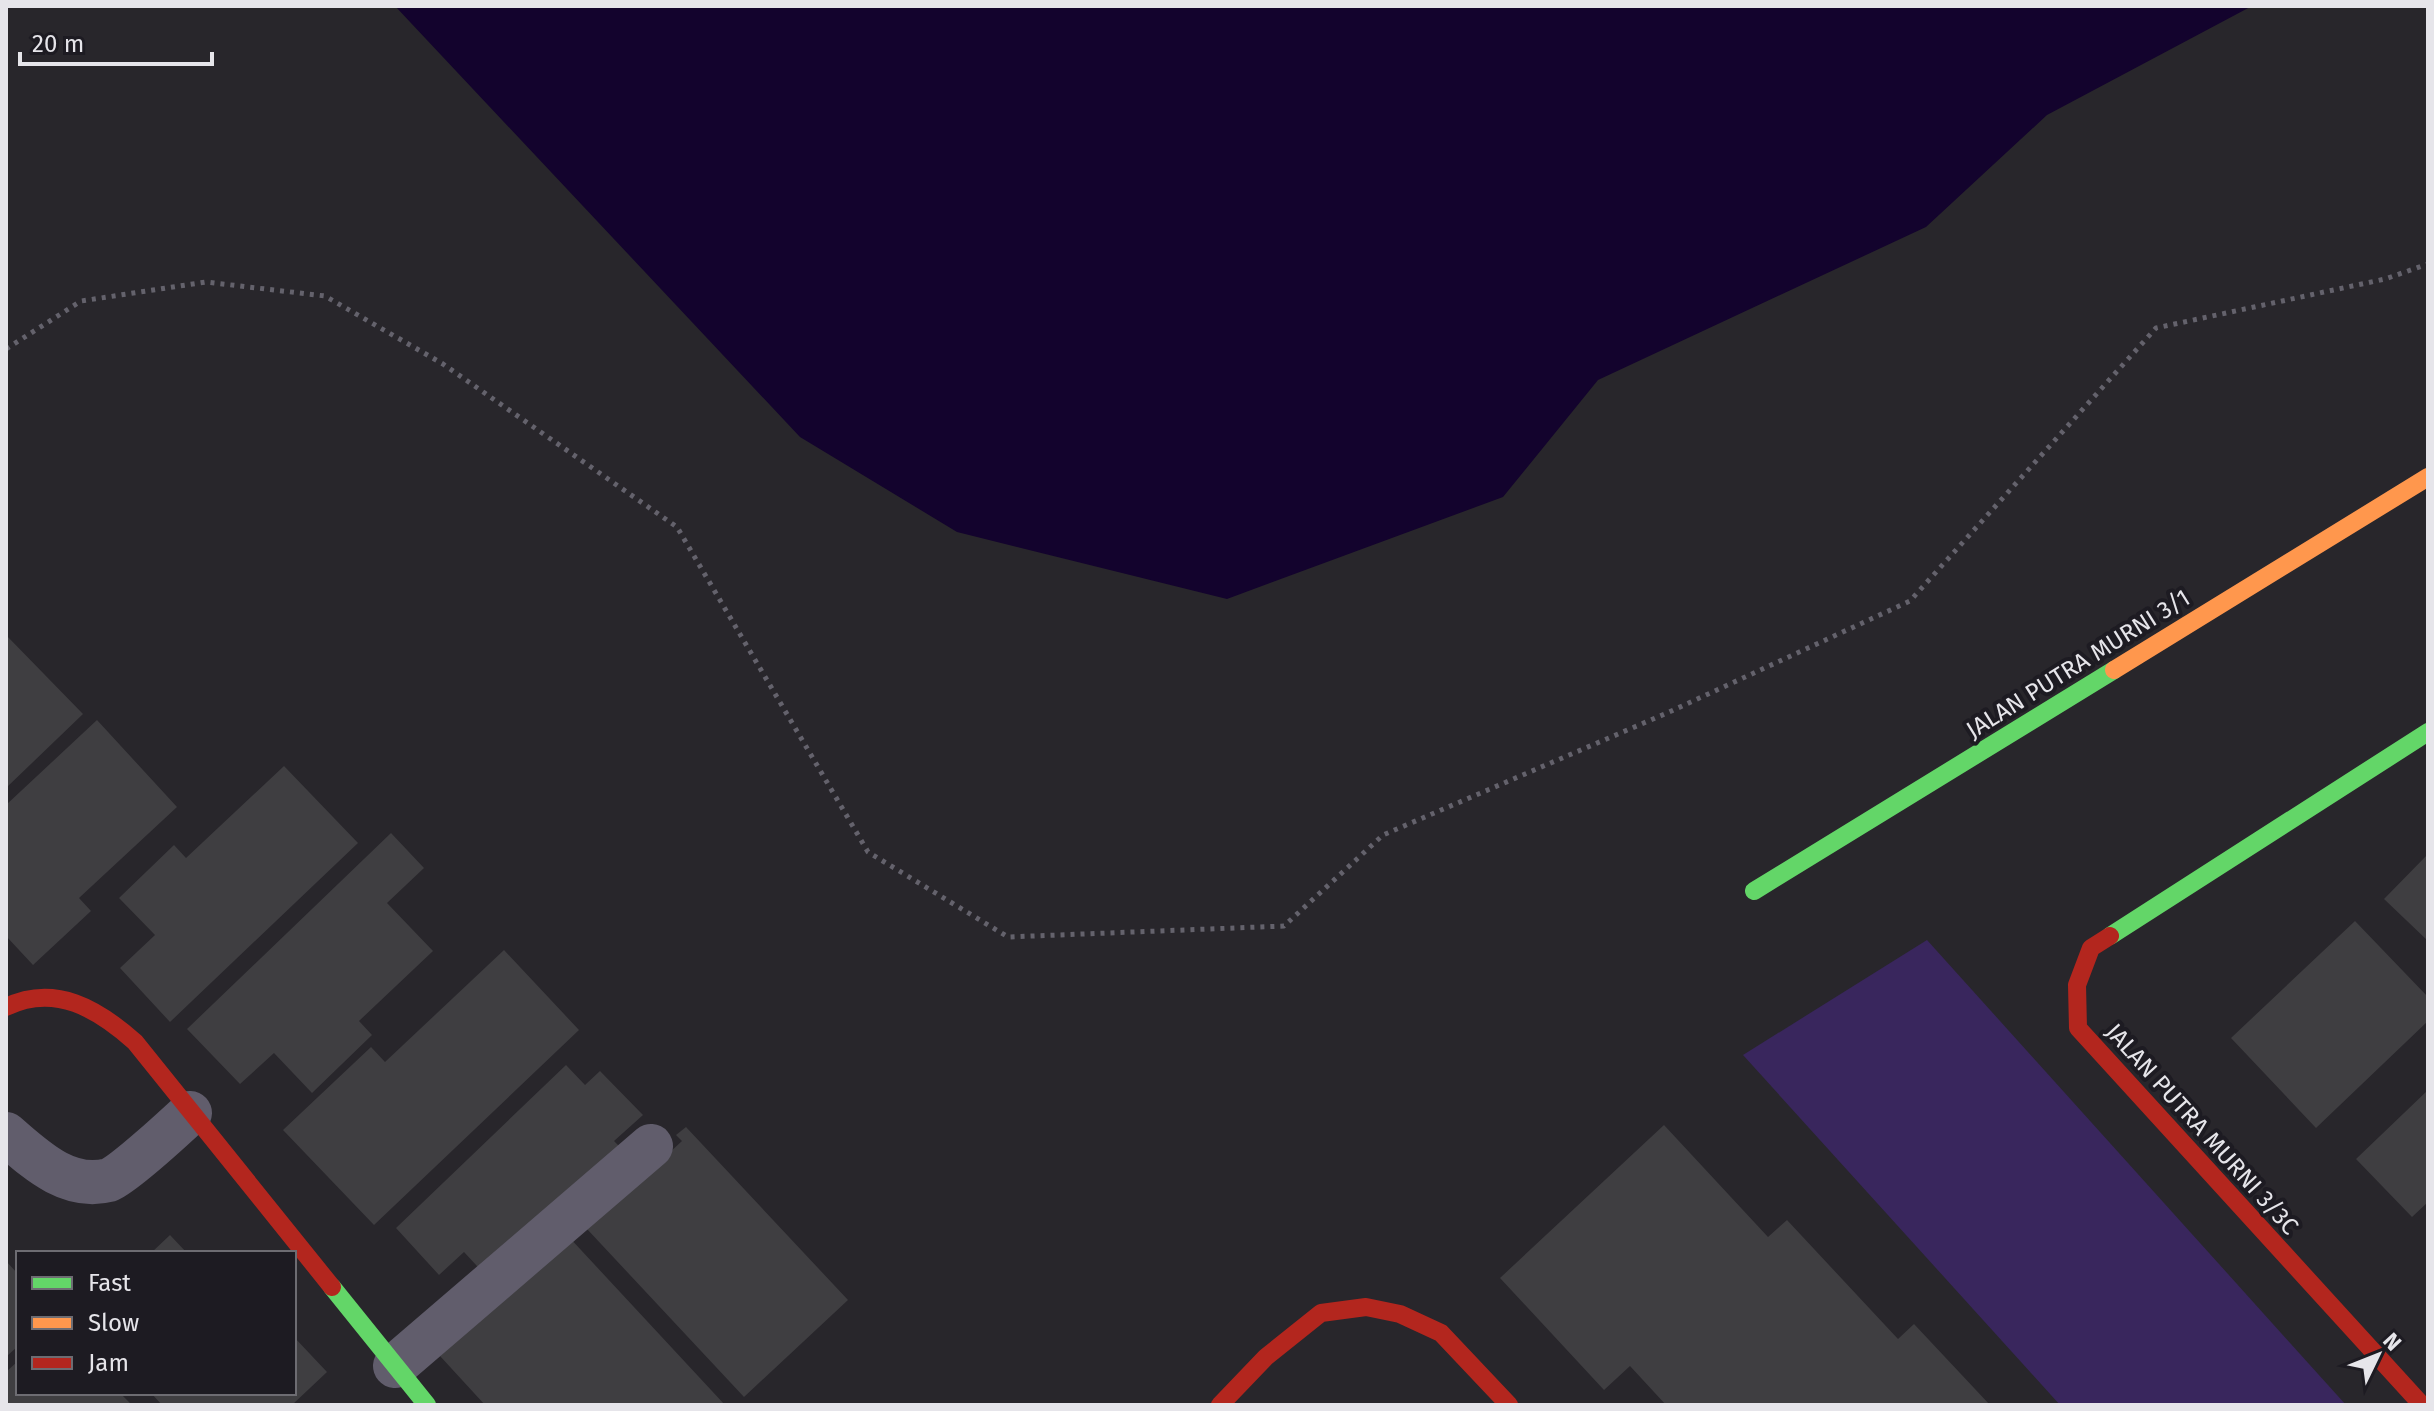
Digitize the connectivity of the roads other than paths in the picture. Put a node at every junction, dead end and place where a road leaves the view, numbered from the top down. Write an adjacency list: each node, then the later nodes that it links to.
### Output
1 (2428, 477): 3 (street, JALAN PUTRA MURNI 3/1)
2 (2428, 732): 12 (street, JALAN PUTRA MURNI 3/3C)
3 (1754, 891)
4 (6, 1007): 5 (street)
5 (190, 1113): 6 (street); 8 (street)
6 (6, 1134)
7 (651, 1146): 8 (street)
8 (395, 1366): 9 (street)
9 (427, 1405)
10 (1220, 1405): 11 (street)
11 (1509, 1405)
12 (2422, 1405)

